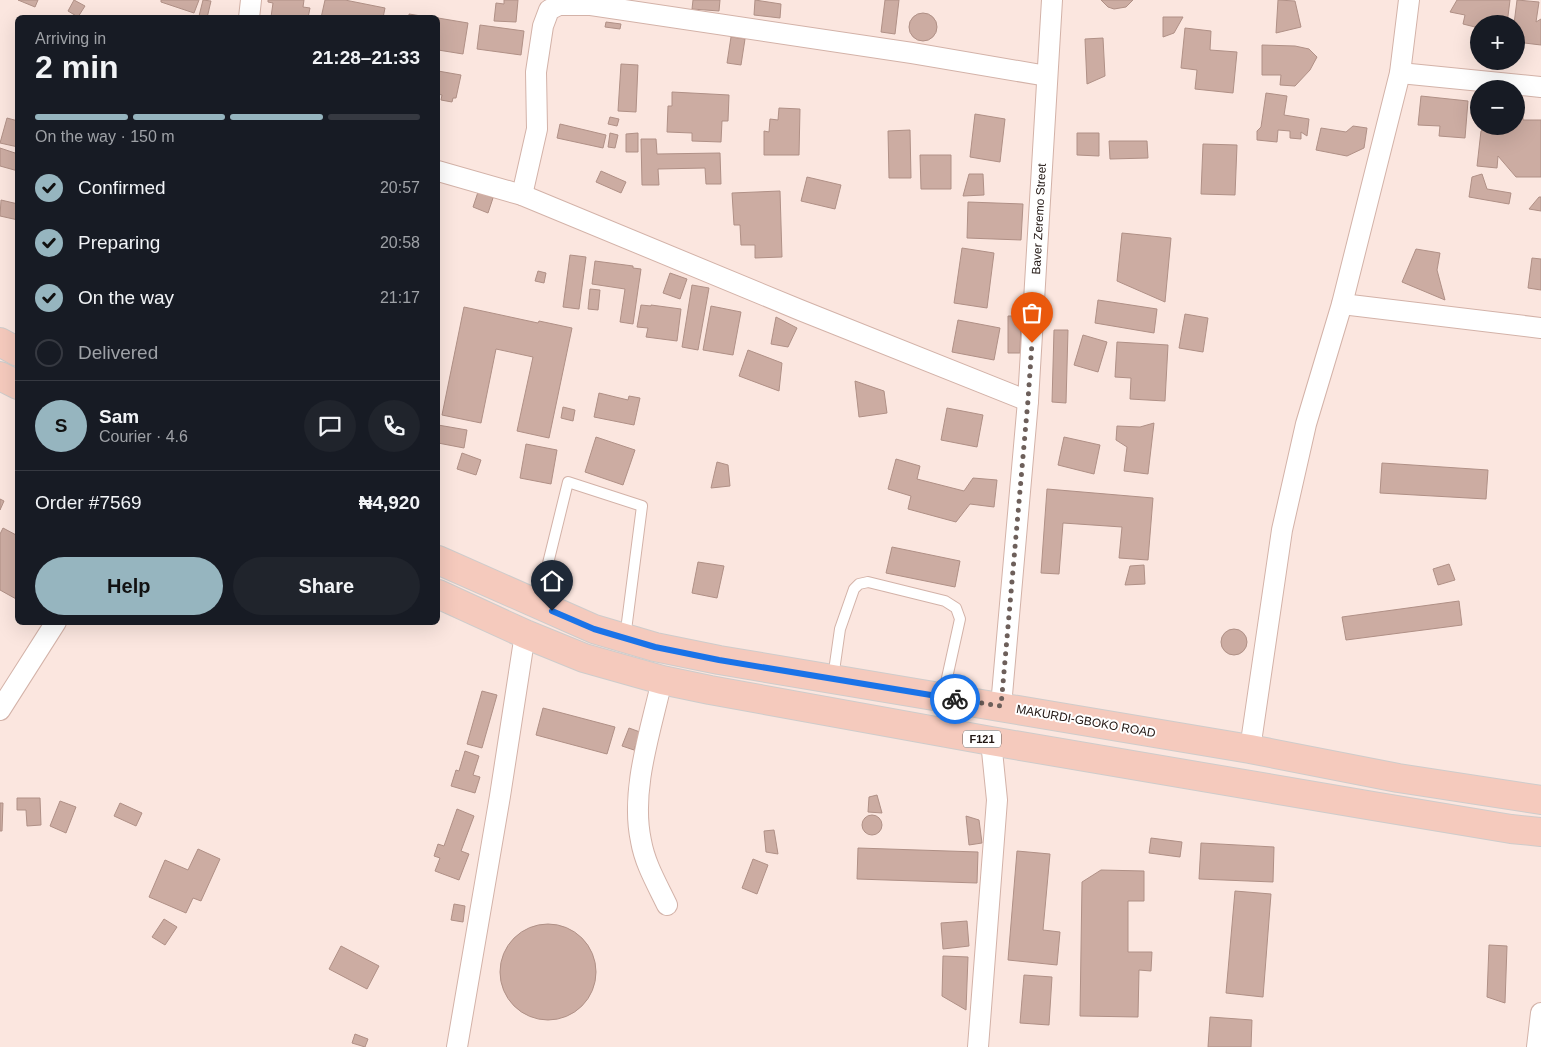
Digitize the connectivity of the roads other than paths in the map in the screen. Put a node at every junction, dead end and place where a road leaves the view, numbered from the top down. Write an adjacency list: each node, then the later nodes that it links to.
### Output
1 (251, 0): 5 (street)
2 (1052, 0): 7 (street, Baver Zeremo Street)
3 (1409, 0): 6 (street)
4 (546, 9): 7 (street); 10 (street)
5 (249, 15)
6 (1400, 73): 8 (street); 11 (street)
7 (1047, 76): 17 (street, Baver Zeremo Street)
8 (1541, 87)
9 (440, 172): 10 (street)
10 (522, 195): 17 (street)
11 (1342, 304): 12 (street); 31 (street)
12 (1541, 328)
13 (0, 342): 14 (main road)
14 (15, 350)
15 (0, 376): 16 (main road)
16 (15, 384)
17 (1028, 400): 28 (street, Baver Zeremo Street)
18 (440, 561): 20 (main road, MAKURDI-GBOKO ROAD)
19 (440, 595): 22 (main road, F121)
20 (538, 605): 23 (main road, MAKURDI-GBOKO ROAD); 23 (lane)
21 (54, 625): 29 (street)
22 (524, 634): 25 (main road, F121); 36 (street)
23 (624, 638): 24 (main road, MAKURDI-GBOKO ROAD)
24 (655, 647): 25 (main road); 26 (main road, MAKURDI-GBOKO ROAD)
25 (653, 677): 30 (main road, F121); 34 (street)
26 (832, 679): 27 (main road, MAKURDI-GBOKO ROAD); 27 (lane)
27 (943, 697): 28 (main road, MAKURDI-GBOKO ROAD)
28 (1001, 706): 31 (main road, MAKURDI-GBOKO ROAD)
29 (0, 710)
30 (991, 741): 33 (main road, F121); 37 (street)
31 (1250, 749): 32 (main road, MAKURDI-GBOKO ROAD)
32 (1541, 800)
33 (1541, 832)
34 (667, 905)
35 (1541, 1013): 38 (street)
36 (457, 1047)
37 (978, 1047)
38 (1537, 1047)

